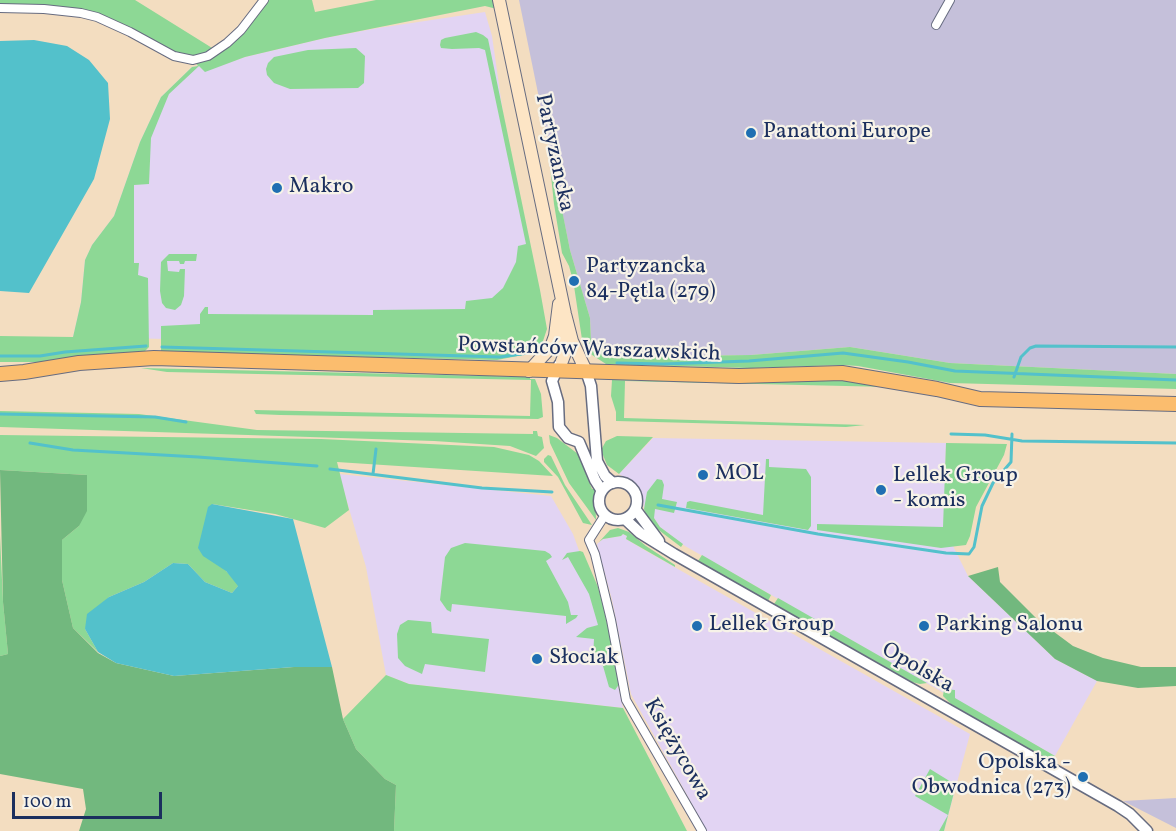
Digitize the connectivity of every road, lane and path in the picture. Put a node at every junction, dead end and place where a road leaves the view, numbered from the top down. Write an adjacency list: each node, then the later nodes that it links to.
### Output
1 (264, 0): 4 (street)
2 (499, 0): 6 (main road, Partyzancka)
3 (950, 0): 5 (street)
4 (0, 8)
5 (936, 26)
6 (560, 288): 7 (main road, Partyzancka); 9 (main road)
7 (565, 314): 8 (main road, Partyzancka); 10 (main road, Partyzancka)
8 (559, 366): 9 (main road, Powstańców Warszawskich); 10 (main road, Powstańców Warszawskich); 14 (street)
9 (530, 371): 11 (main road, Powstańców Warszawskich)
10 (586, 371): 12 (main road, Powstańców Warszawskich); 13 (street)
11 (0, 374)
12 (1176, 404)
13 (613, 483): 14 (street); 15 (street)
14 (602, 490): 16 (street)
15 (636, 510): 17 (street); 18 (street, Opolska)
16 (606, 515): 17 (street); 19 (street, Księżycowa)
17 (625, 519): 18 (street, Opolska)
18 (663, 546): 20 (street, Opolska)
19 (702, 831)
20 (1147, 831)

